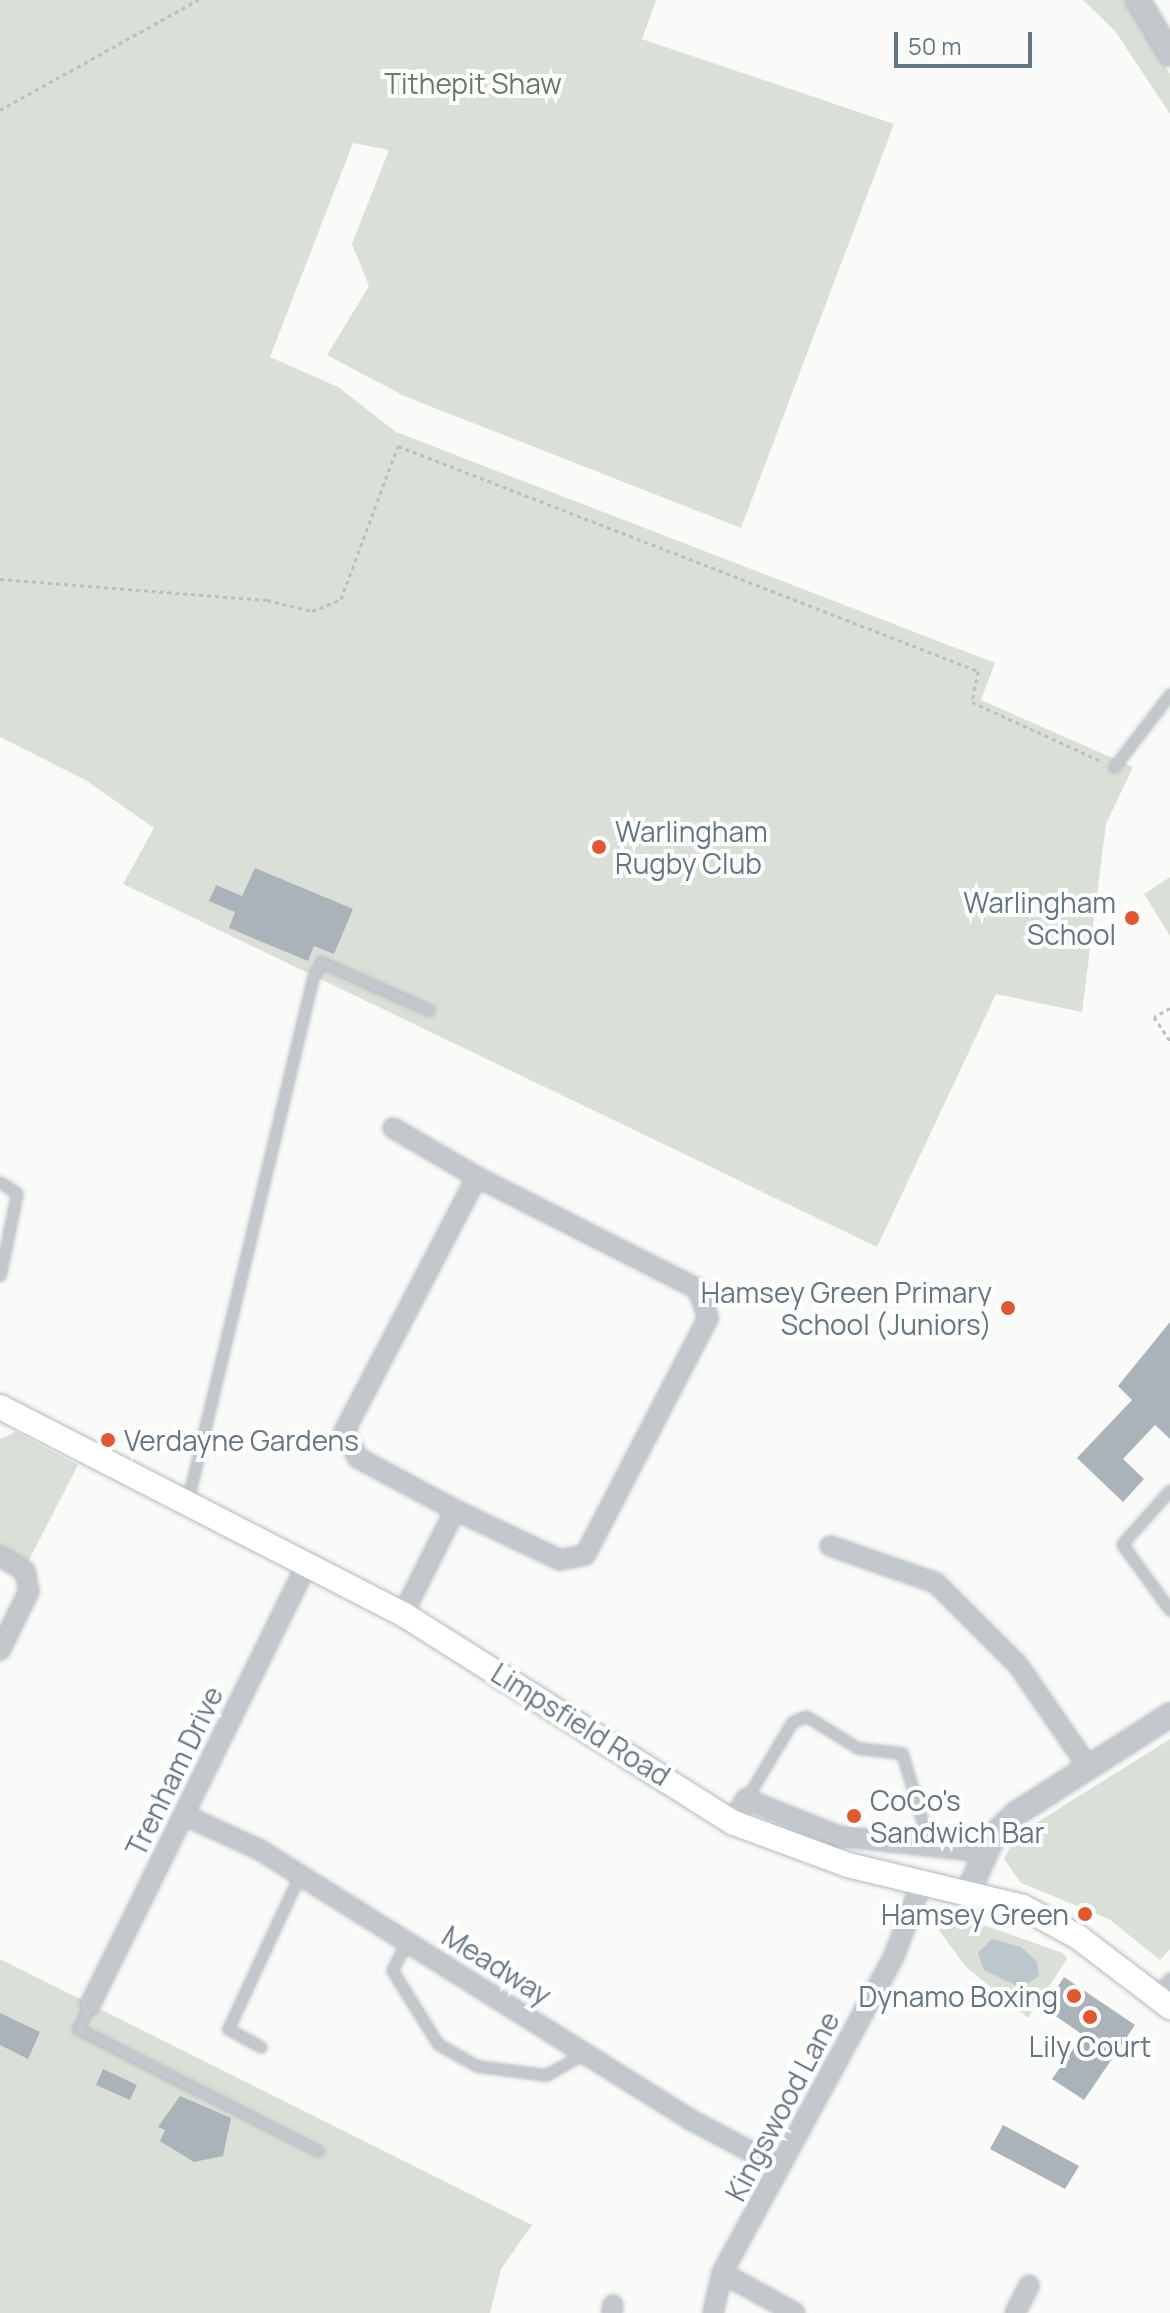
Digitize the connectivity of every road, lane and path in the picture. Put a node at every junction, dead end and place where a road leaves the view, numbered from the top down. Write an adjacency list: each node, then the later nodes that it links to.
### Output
1 (198, 0): 4 (path)
2 (1138, 0): 3 (street)
3 (1170, 54)
4 (0, 110)
5 (0, 579): 7 (path)
6 (1170, 694): 7 (lane)
7 (1114, 767)
8 (1170, 1008): 10 (path)
9 (429, 1010): 17 (lane)
10 (1170, 1041)
11 (393, 1128): 12 (street)
12 (477, 1177): 18 (street); 18 (street)
13 (0, 1182): 14 (lane)
14 (0, 1275)
15 (2, 1413): 17 (main road, Limpsfield Road)
16 (1170, 1490): 22 (lane)
17 (188, 1499): 21 (main road, Limpsfield Road)
18 (455, 1510): 23 (street)
19 (830, 1546): 26 (street)
20 (0, 1556): 24 (street)
21 (308, 1562): 23 (main road, Limpsfield Road); 28 (street, Trenham Drive)
22 (1170, 1610)
23 (403, 1614): 29 (main road, Limpsfield Road)
24 (0, 1650)
25 (1170, 1715): 26 (street)
26 (1089, 1768): 31 (street)
27 (746, 1799): 29 (street); 30 (street); 30 (lane)
28 (184, 1815): 32 (street, Meadway); 37 (street, Trenham Drive)
29 (732, 1822): 33 (main road, Limpsfield Road)
30 (928, 1841): 31 (street)
31 (984, 1852): 34 (street)
32 (300, 1874): 35 (street, Meadway); 38 (lane)
33 (922, 1882): 34 (main road, Limpsfield Road); 41 (street, Kingswood Lane)
34 (968, 1892): 36 (main road, Limpsfield Road)
35 (407, 1941): 39 (street, Meadway); 39 (lane)
36 (1165, 1993)
37 (90, 2005): 40 (lane)
38 (261, 2047)
39 (585, 2053): 41 (street, Meadway)
40 (318, 2151)
41 (778, 2166): 42 (street, Kingswood Lane)
42 (722, 2273): 44 (street, Kingswood Lane); 45 (street)
43 (1029, 2285): 46 (street)
44 (713, 2313)
45 (795, 2313)
46 (1015, 2313)

